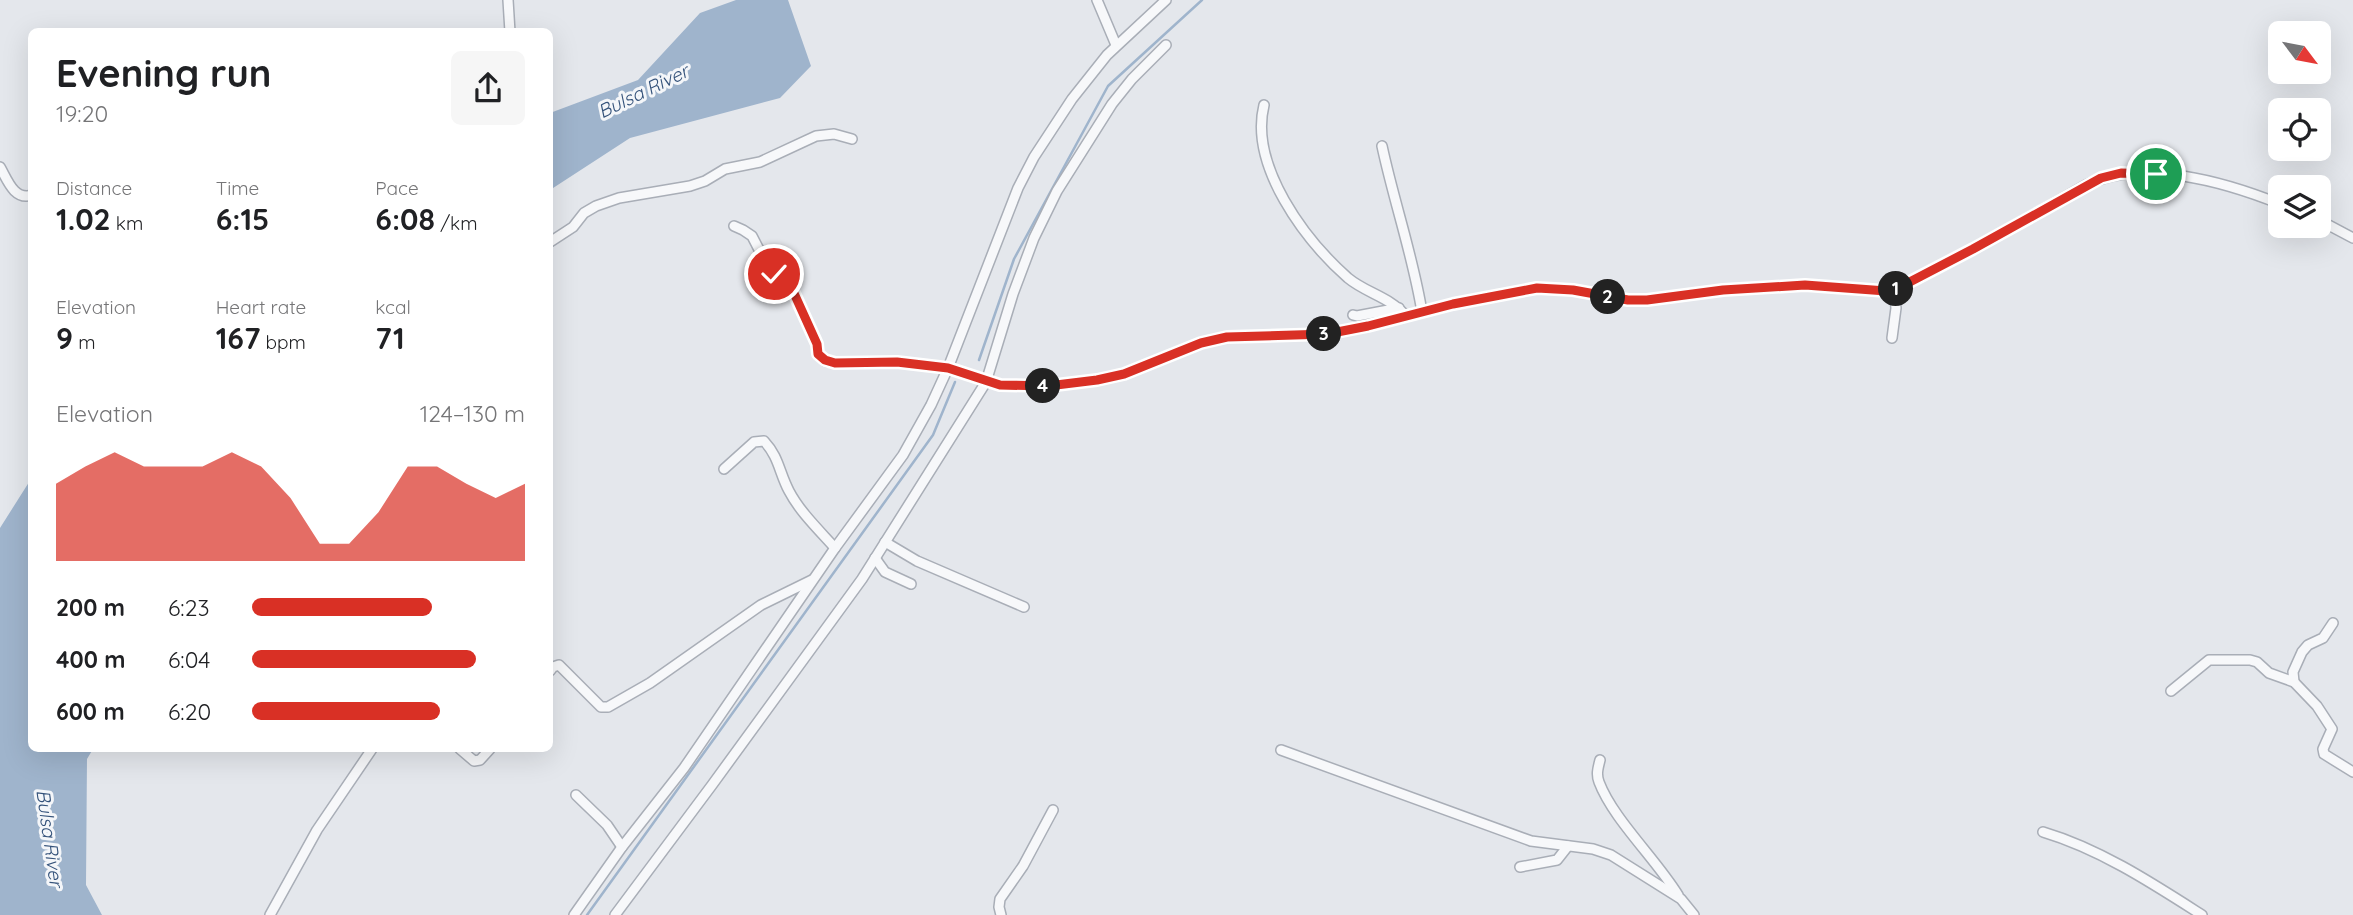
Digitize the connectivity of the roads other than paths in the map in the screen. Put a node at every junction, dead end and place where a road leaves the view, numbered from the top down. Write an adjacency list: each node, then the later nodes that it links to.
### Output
1 (508, 0): 4 (street)
2 (1097, 0): 5 (street)
3 (1166, 0): 5 (street)
4 (510, 28)
5 (1116, 45): 22 (street)
6 (1166, 45): 23 (street)
7 (1264, 105): 18 (street)
8 (852, 139): 16 (street)
9 (1382, 146): 19 (street)
10 (0, 167): 11 (street)
11 (28, 196)
12 (2268, 200): 17 (street)
13 (734, 226): 22 (street)
14 (2331, 226): 15 (street)
15 (2353, 238)
16 (553, 240)
17 (1894, 289): 19 (street); 21 (street)
18 (1403, 312): 19 (street); 20 (street); 23 (street)
19 (1422, 312)
20 (1353, 315)
21 (1892, 338)
22 (948, 368): 23 (street); 26 (street)
23 (986, 382): 25 (street)
24 (724, 469): 26 (street)
25 (885, 542): 27 (street); 30 (street)
26 (835, 548): 28 (street)
27 (875, 558): 29 (street); 50 (street)
28 (814, 579): 32 (street); 45 (street)
29 (911, 584)
30 (1024, 607)
31 (2333, 623): 33 (street)
32 (553, 668)
33 (2294, 682): 34 (street); 40 (street)
34 (2171, 691)
35 (1281, 750): 44 (street)
36 (370, 752): 48 (street)
37 (464, 752): 38 (street)
38 (487, 752)
39 (1600, 760): 47 (street)
40 (2353, 772)
41 (576, 795): 45 (street)
42 (1053, 810): 51 (street)
43 (2043, 832): 53 (street)
44 (1568, 846): 46 (street); 47 (street)
45 (622, 847): 49 (street)
46 (1520, 867)
47 (1681, 899): 52 (street)
48 (270, 915)
49 (574, 915)
50 (615, 915)
51 (1001, 915)
52 (1693, 915)
53 (2202, 915)

